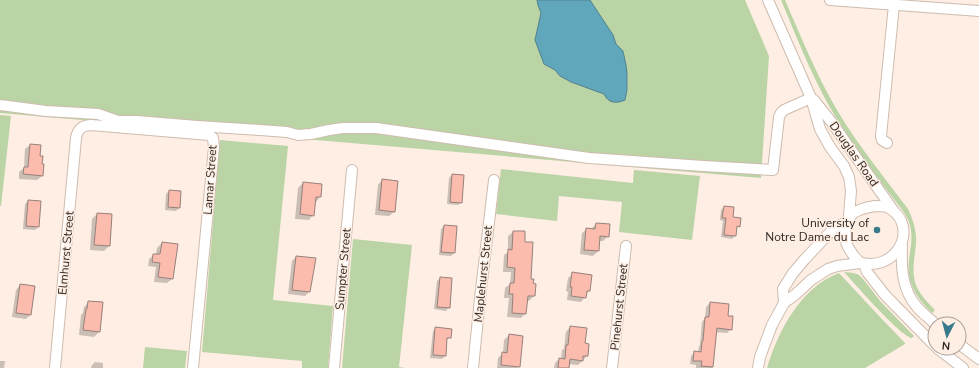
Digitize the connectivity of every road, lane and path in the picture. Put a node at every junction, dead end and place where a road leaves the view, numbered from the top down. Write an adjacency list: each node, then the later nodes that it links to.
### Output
1 (768, 0): 5 (street, Douglas Road)
2 (830, 0): 3 (street)
3 (894, 5): 4 (street); 8 (street)
4 (979, 11)
5 (812, 98): 6 (street); 11 (street, Douglas Road); 12 (street, Douglas Road)
6 (0, 105)
7 (76, 138): 22 (street, Elmhurst Street); 23 (street, Lamar Street)
8 (886, 143)
9 (352, 170): 24 (street, Sumpter Street)
10 (494, 180): 25 (street, Maplehurst Street)
11 (894, 212): 12 (street); 13 (street)
12 (847, 219): 15 (street); 16 (street)
13 (902, 244): 15 (street); 17 (street)
14 (626, 246): 26 (street, Pinehurst Street)
15 (862, 263): 16 (street); 18 (street)
16 (784, 303): 27 (street)
17 (927, 317)
18 (927, 338)
19 (967, 350): 21 (street)
20 (948, 356): 28 (street)
21 (979, 359)
22 (55, 368)
23 (193, 368)
24 (334, 368)
25 (473, 368)
26 (612, 368)
27 (758, 368)
28 (963, 368)

